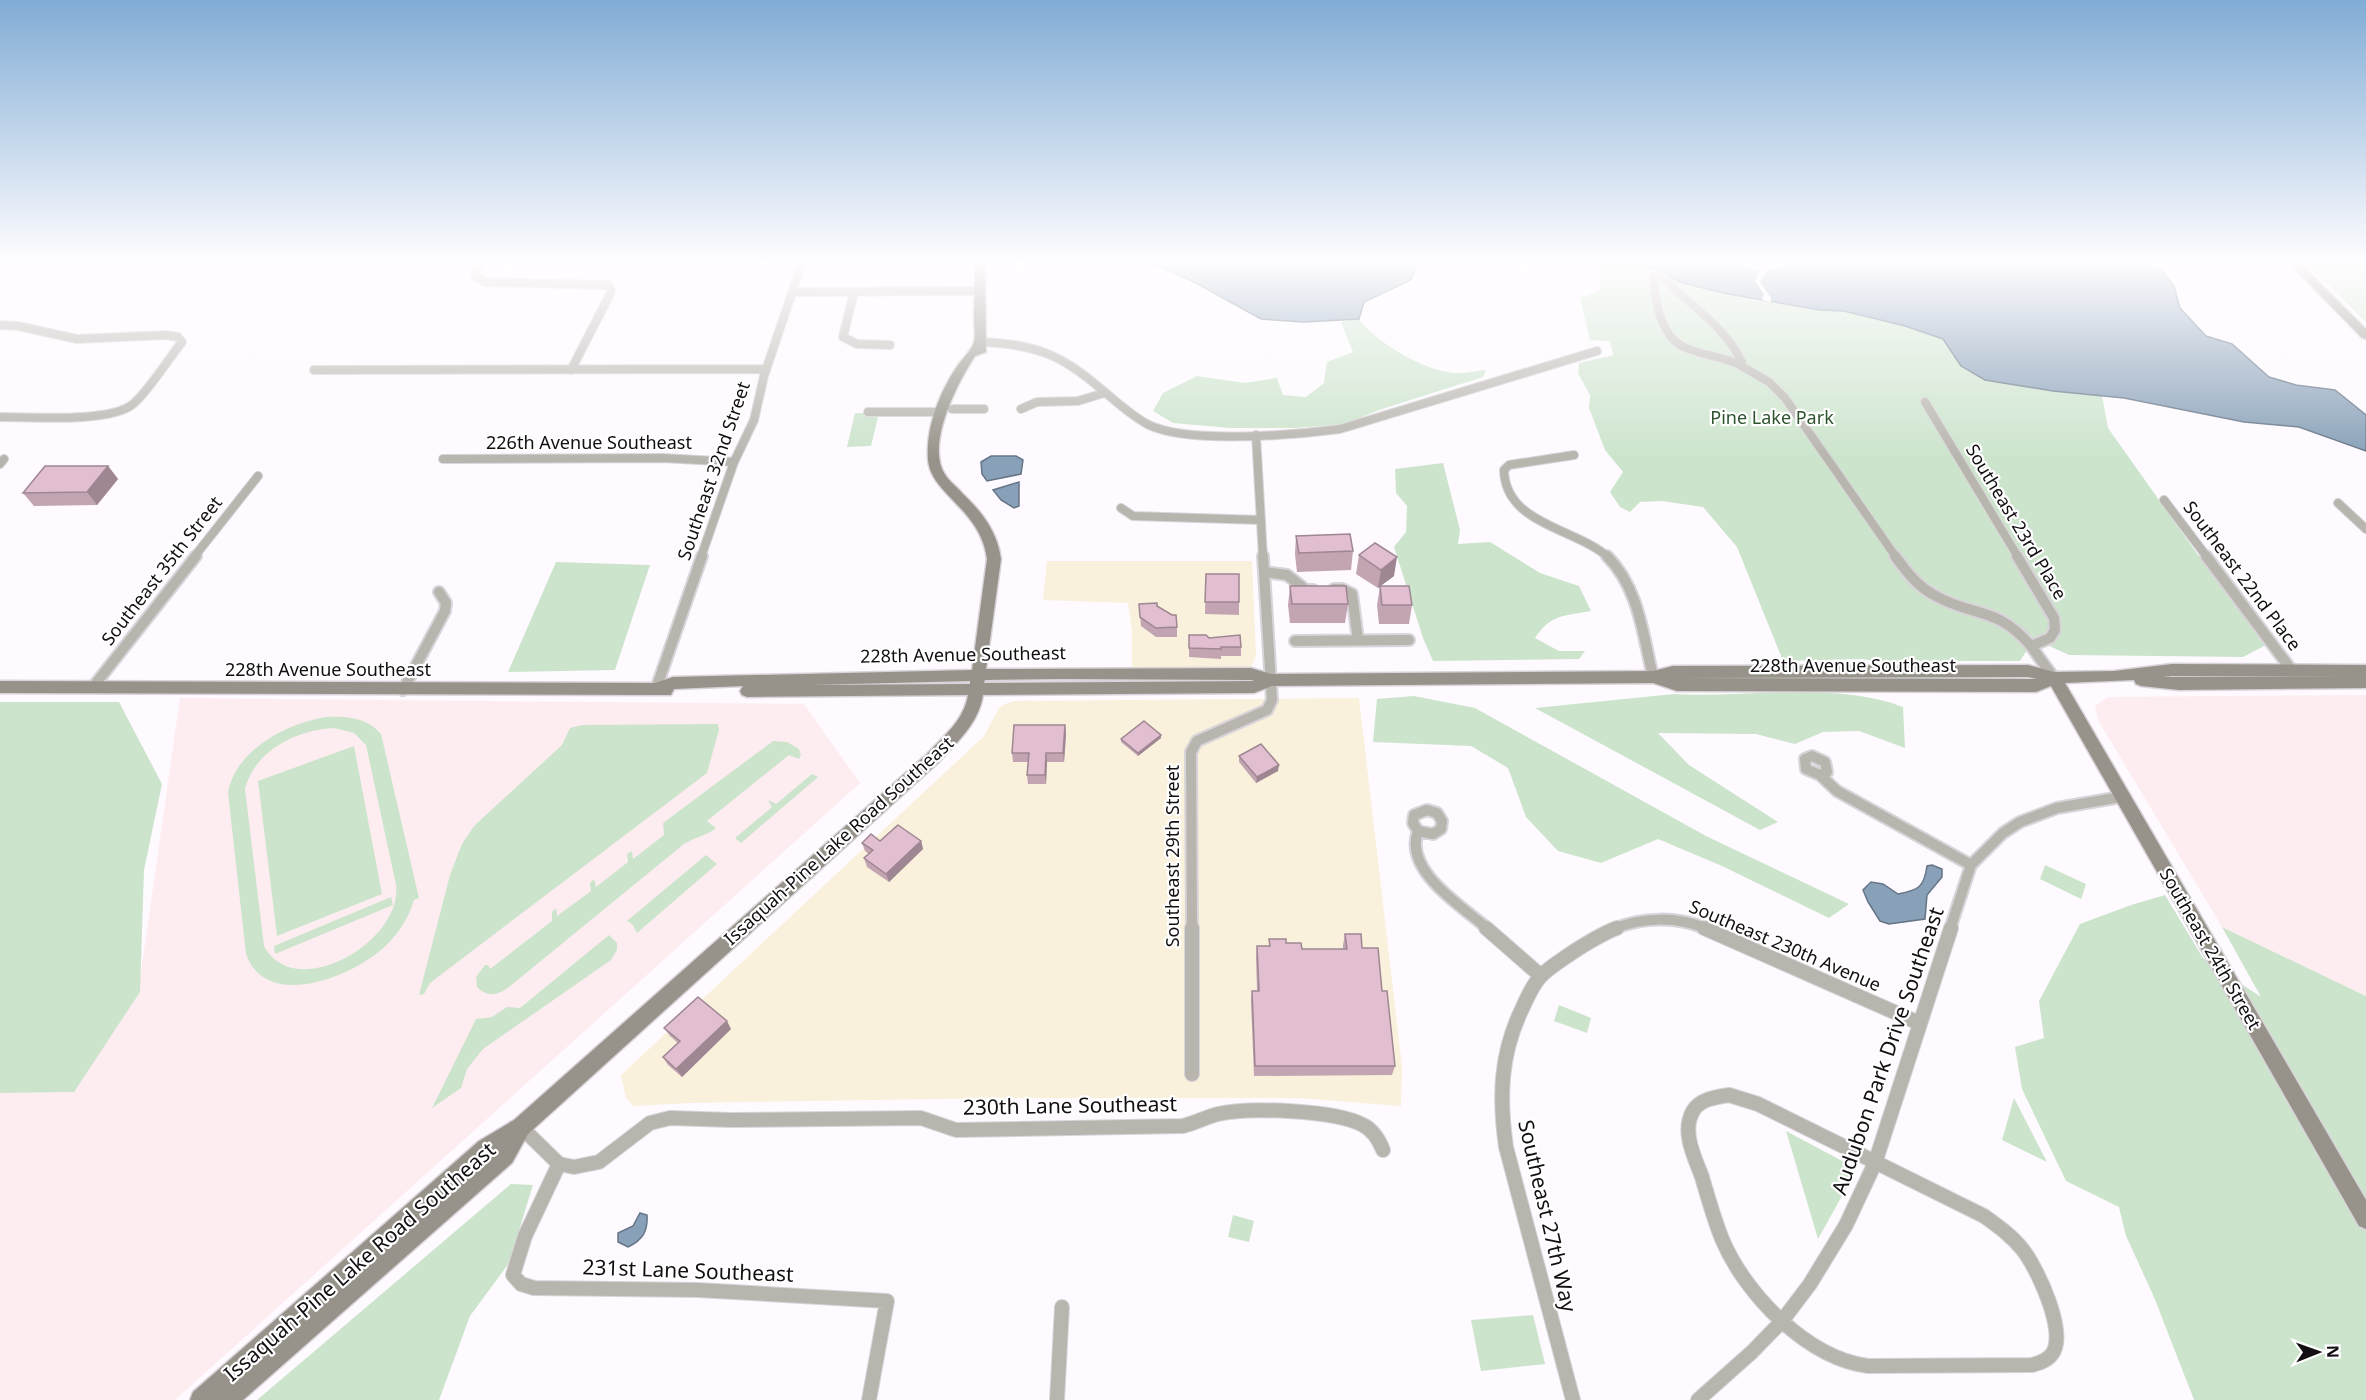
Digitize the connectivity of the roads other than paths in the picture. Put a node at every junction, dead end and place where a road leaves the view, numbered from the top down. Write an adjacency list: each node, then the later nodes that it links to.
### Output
1 (29, 328): 21 (street)
2 (592, 328): 14 (street)
3 (780, 328): 12 (street, Southeast 32nd Street)
4 (845, 328): 9 (street)
5 (980, 328): 8 (main road)
6 (1667, 328): 11 (street)
7 (1718, 328): 11 (street)
8 (981, 342): 15 (street); 19 (main road, Issaquah-Pine Lake Road Southeast)
9 (890, 345)
10 (1596, 351): 22 (street)
11 (1736, 365): 37 (street)
12 (766, 369): 14 (street); 25 (street, Southeast 32nd Street)
13 (314, 370): 14 (street)
14 (571, 370)
15 (1104, 393): 18 (street); 22 (street)
16 (1926, 402): 37 (street, Southeast 23rd Place)
17 (984, 409): 19 (street)
18 (1021, 409)
19 (947, 410): 20 (street); 43 (main road, Issaquah-Pine Lake Road Southeast)
20 (868, 412)
21 (0, 417)
22 (1256, 435): 30 (street, Southeast 29th Street)
23 (1574, 455): 40 (street)
24 (444, 459): 25 (street, 226th Avenue Southeast)
25 (734, 462): 48 (street, Southeast 32nd Street)
26 (258, 476): 47 (street, Southeast 35th Street)
27 (2164, 500): 39 (street, Southeast 22nd Place)
28 (2338, 503): 31 (street)
29 (1121, 508): 30 (street)
30 (1261, 520): 32 (street, Southeast 29th Street)
31 (2366, 528)
32 (1264, 572): 34 (street); 44 (street, Southeast 29th Street)
33 (439, 592): 49 (street)
34 (1358, 640): 35 (street); 36 (street)
35 (1409, 640)
36 (1294, 641)
37 (2031, 646): 42 (street)
38 (2366, 671): 39 (main road, 228th Avenue Southeast)
39 (2293, 672): 41 (main road, 228th Avenue Southeast)
40 (1653, 677): 42 (main road, 228th Avenue Southeast); 44 (main road, 228th Avenue Southeast)
41 (2114, 677): 42 (main road, 228th Avenue Southeast); 45 (main road, 228th Avenue Southeast)
42 (2054, 678): 51 (main road, Southeast 24th Street)
43 (978, 681): 44 (main road, 228th Avenue Southeast); 48 (main road, 228th Avenue Southeast); 57 (main road, Issaquah-Pine Lake Road Southeast)
44 (1271, 681): 56 (street, Southeast 29th Street)
45 (2366, 682)
46 (0, 687): 47 (main road, 228th Avenue Southeast)
47 (93, 687): 49 (main road, 228th Avenue Southeast)
48 (656, 689): 49 (main road, 228th Avenue Southeast)
49 (403, 690)
50 (1820, 775): 53 (street)
51 (2121, 797): 53 (street, Audubon Park Drive Southeast); 61 (main road, Southeast 24th Street)
52 (1418, 831): 54 (street)
53 (1971, 865): 55 (street, Audubon Park Drive Southeast)
54 (1541, 976): 55 (street, Southeast 230th Avenue); 68 (street, Southeast 27th Way)
55 (1919, 1023): 59 (street, Audubon Park Drive Southeast)
56 (1192, 1074)
57 (521, 1127): 60 (street); 64 (main road, Issaquah-Pine Lake Road Southeast); 65 (main road, Issaquah-Pine Lake Road Southeast)
58 (1383, 1150): 60 (street, 230th Lane Southeast)
59 (1875, 1163): 63 (street, Audubon Park Drive Southeast); 63 (street); 63 (street)
60 (559, 1164): 66 (street, 231st Lane Southeast)
61 (2366, 1219)
62 (1062, 1307): 67 (street)
63 (1782, 1322): 69 (street, Audubon Park Drive Southeast)
64 (201, 1400)
65 (226, 1400)
66 (869, 1400)
67 (1057, 1400)
68 (1573, 1400)
69 (1698, 1400)

